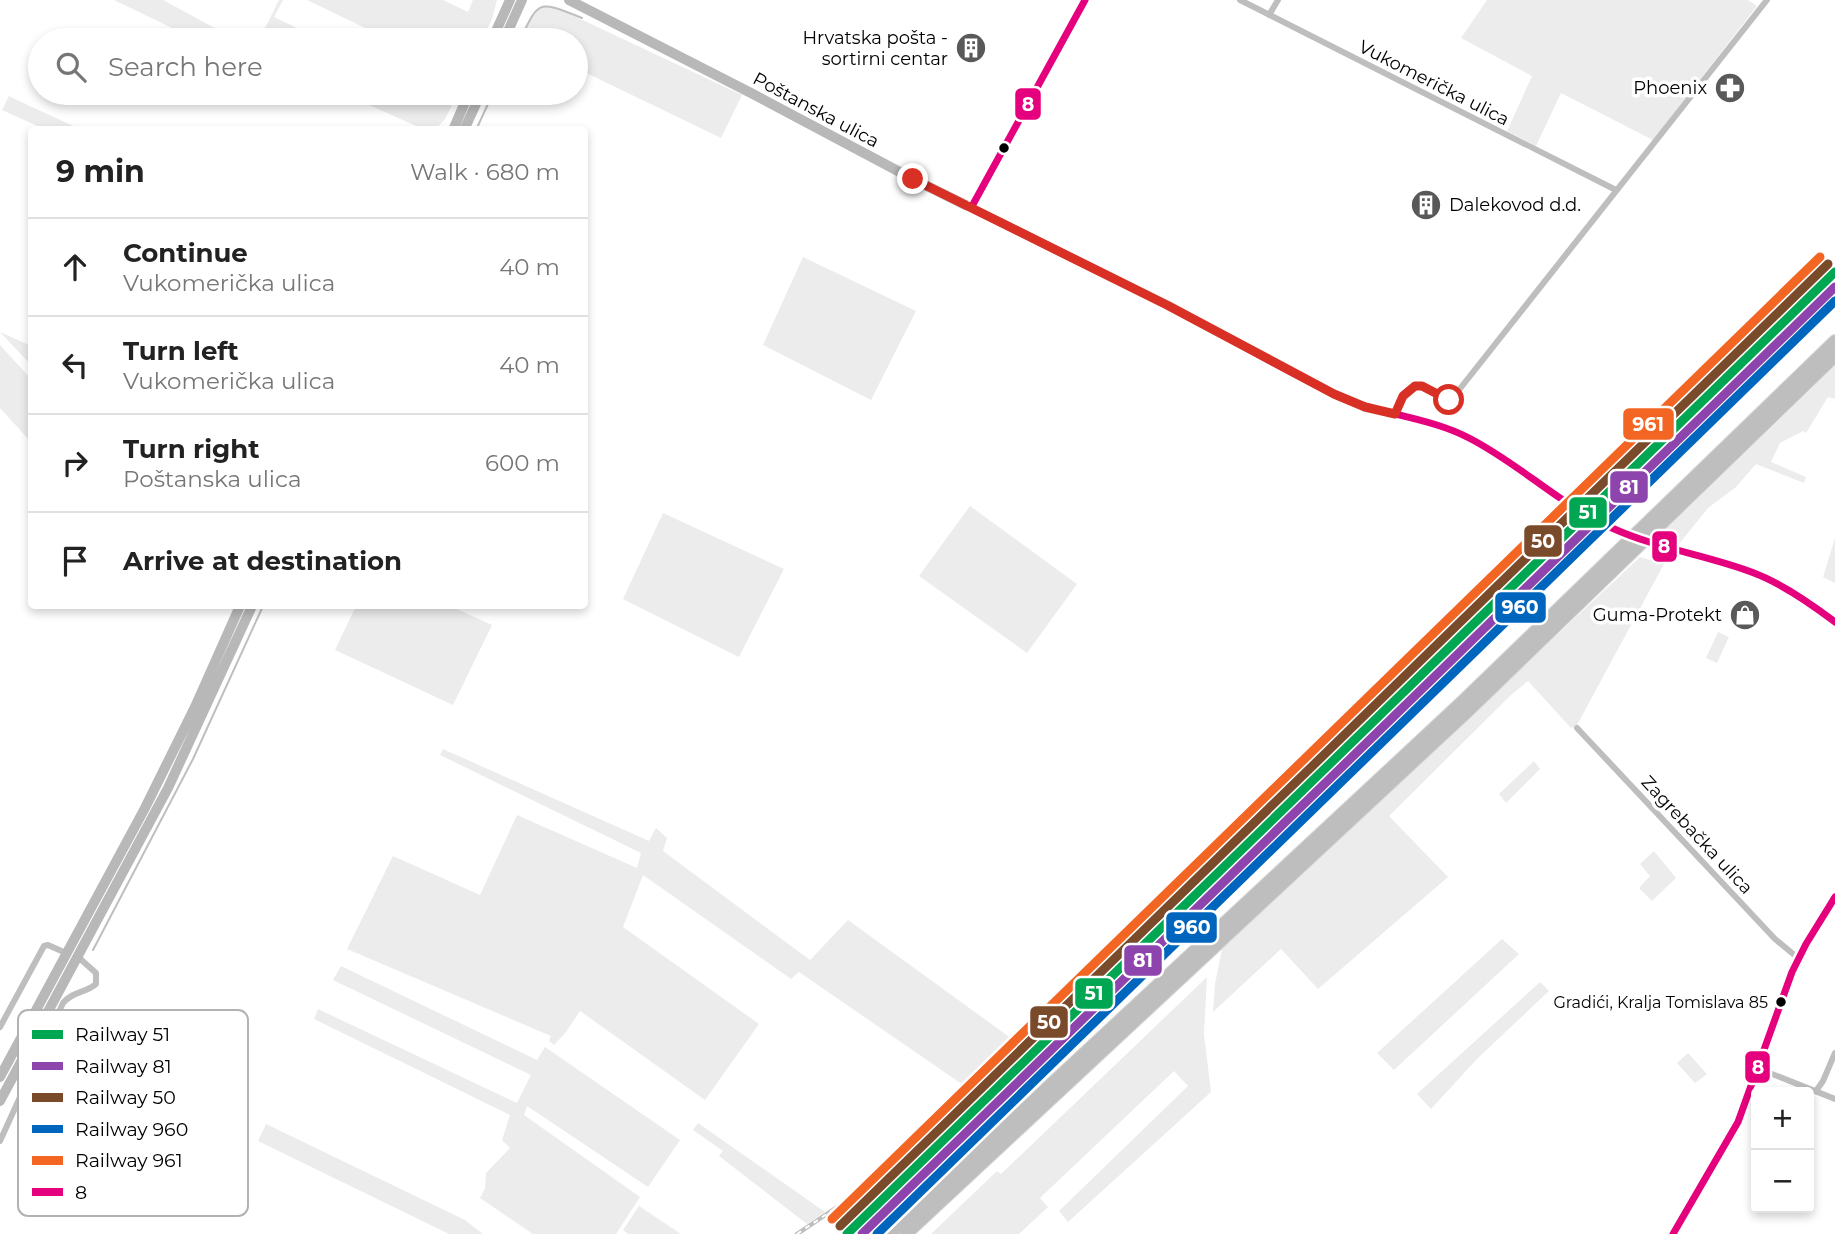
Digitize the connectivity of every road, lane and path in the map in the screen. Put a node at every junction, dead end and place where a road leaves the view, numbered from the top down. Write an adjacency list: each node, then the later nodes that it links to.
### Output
1 (503, 0): 11 (main road)
2 (510, 0): 12 (main road)
3 (522, 0): 13 (main road)
4 (533, 0): 14 (main road)
5 (1085, 0): 20 (main road)
6 (1240, 0): 10 (street, Vukomerička ulica)
7 (1278, 0): 10 (street)
8 (1767, 0): 19 (street)
9 (569, 1): 20 (main road, Poštanska ulica)
10 (1269, 15): 19 (street, Vukomerička ulica)
11 (503, 28)
12 (504, 28)
13 (506, 28)
14 (508, 28)
15 (464, 105): 17 (main road)
16 (475, 105): 18 (main road)
17 (455, 126)
18 (466, 126)
19 (1616, 190): 23 (street)
20 (971, 208): 23 (main road, Poštanska ulica)
21 (1835, 341): 46 (highway)
22 (1835, 356): 47 (highway)
23 (1395, 414): 26 (main road, Poštanska ulica, bridge)
24 (239, 609): 29 (main road)
25 (251, 609): 29 (main road)
26 (1835, 621)
27 (1577, 728): 30 (street, Zagrebačka ulica)
28 (1835, 897): 30 (main road)
29 (71, 955): 31 (main road); 32 (main road); 33 (street); 34 (street)
30 (1798, 958): 38 (main road)
31 (39, 1010)
32 (44, 1010)
33 (60, 1010)
34 (0, 1027)
35 (18, 1046): 39 (main road)
36 (1835, 1053): 40 (street)
37 (18, 1064): 42 (main road)
38 (1757, 1068): 40 (street); 45 (main road)
39 (0, 1077)
40 (1816, 1091): 41 (street)
41 (1835, 1099)
42 (0, 1101)
43 (18, 1102): 44 (street)
44 (0, 1141)
45 (1674, 1232)
46 (890, 1234)
47 (906, 1234)

